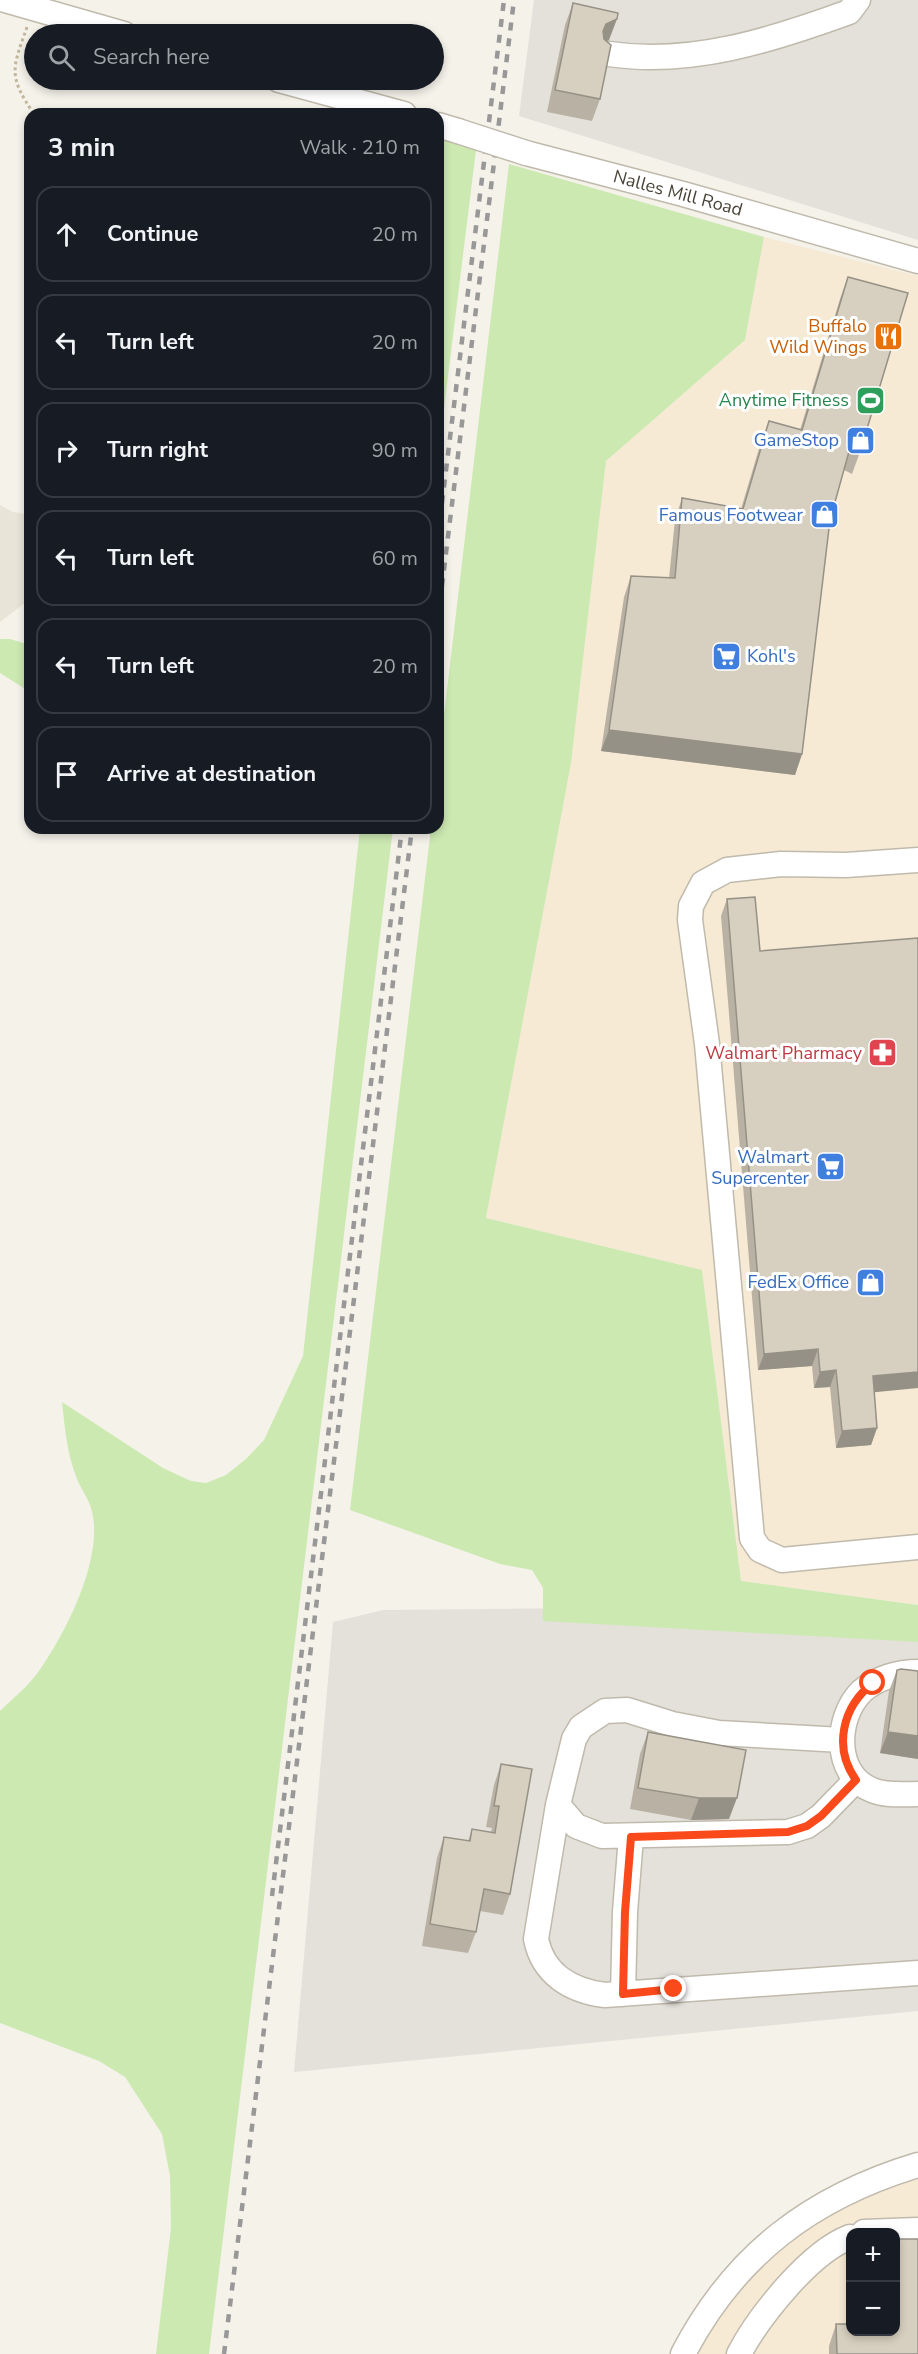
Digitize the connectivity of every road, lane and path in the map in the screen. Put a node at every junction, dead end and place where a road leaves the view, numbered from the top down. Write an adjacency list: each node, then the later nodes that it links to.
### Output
1 (858, 0): 4 (street)
2 (23, 4): 3 (street); 6 (path)
3 (90, 24)
4 (609, 54)
5 (316, 90): 7 (street)
6 (30, 108)
7 (382, 108)
8 (448, 128): 9 (street, Nalles Mill Road, bridge)
9 (918, 261)
10 (918, 860): 11 (street)
11 (918, 1546)
12 (918, 1672): 13 (street)
13 (842, 1740): 14 (street); 16 (street)
14 (856, 1780): 15 (street); 17 (street)
15 (918, 1794)
16 (558, 1805): 17 (street); 19 (street)
17 (631, 1837): 19 (street)
18 (918, 1973): 19 (street)
19 (623, 1994)
20 (918, 2165): 24 (street)
21 (918, 2229): 22 (street)
22 (900, 2230)
23 (846, 2240): 25 (street)
24 (683, 2354)
25 (739, 2354)

